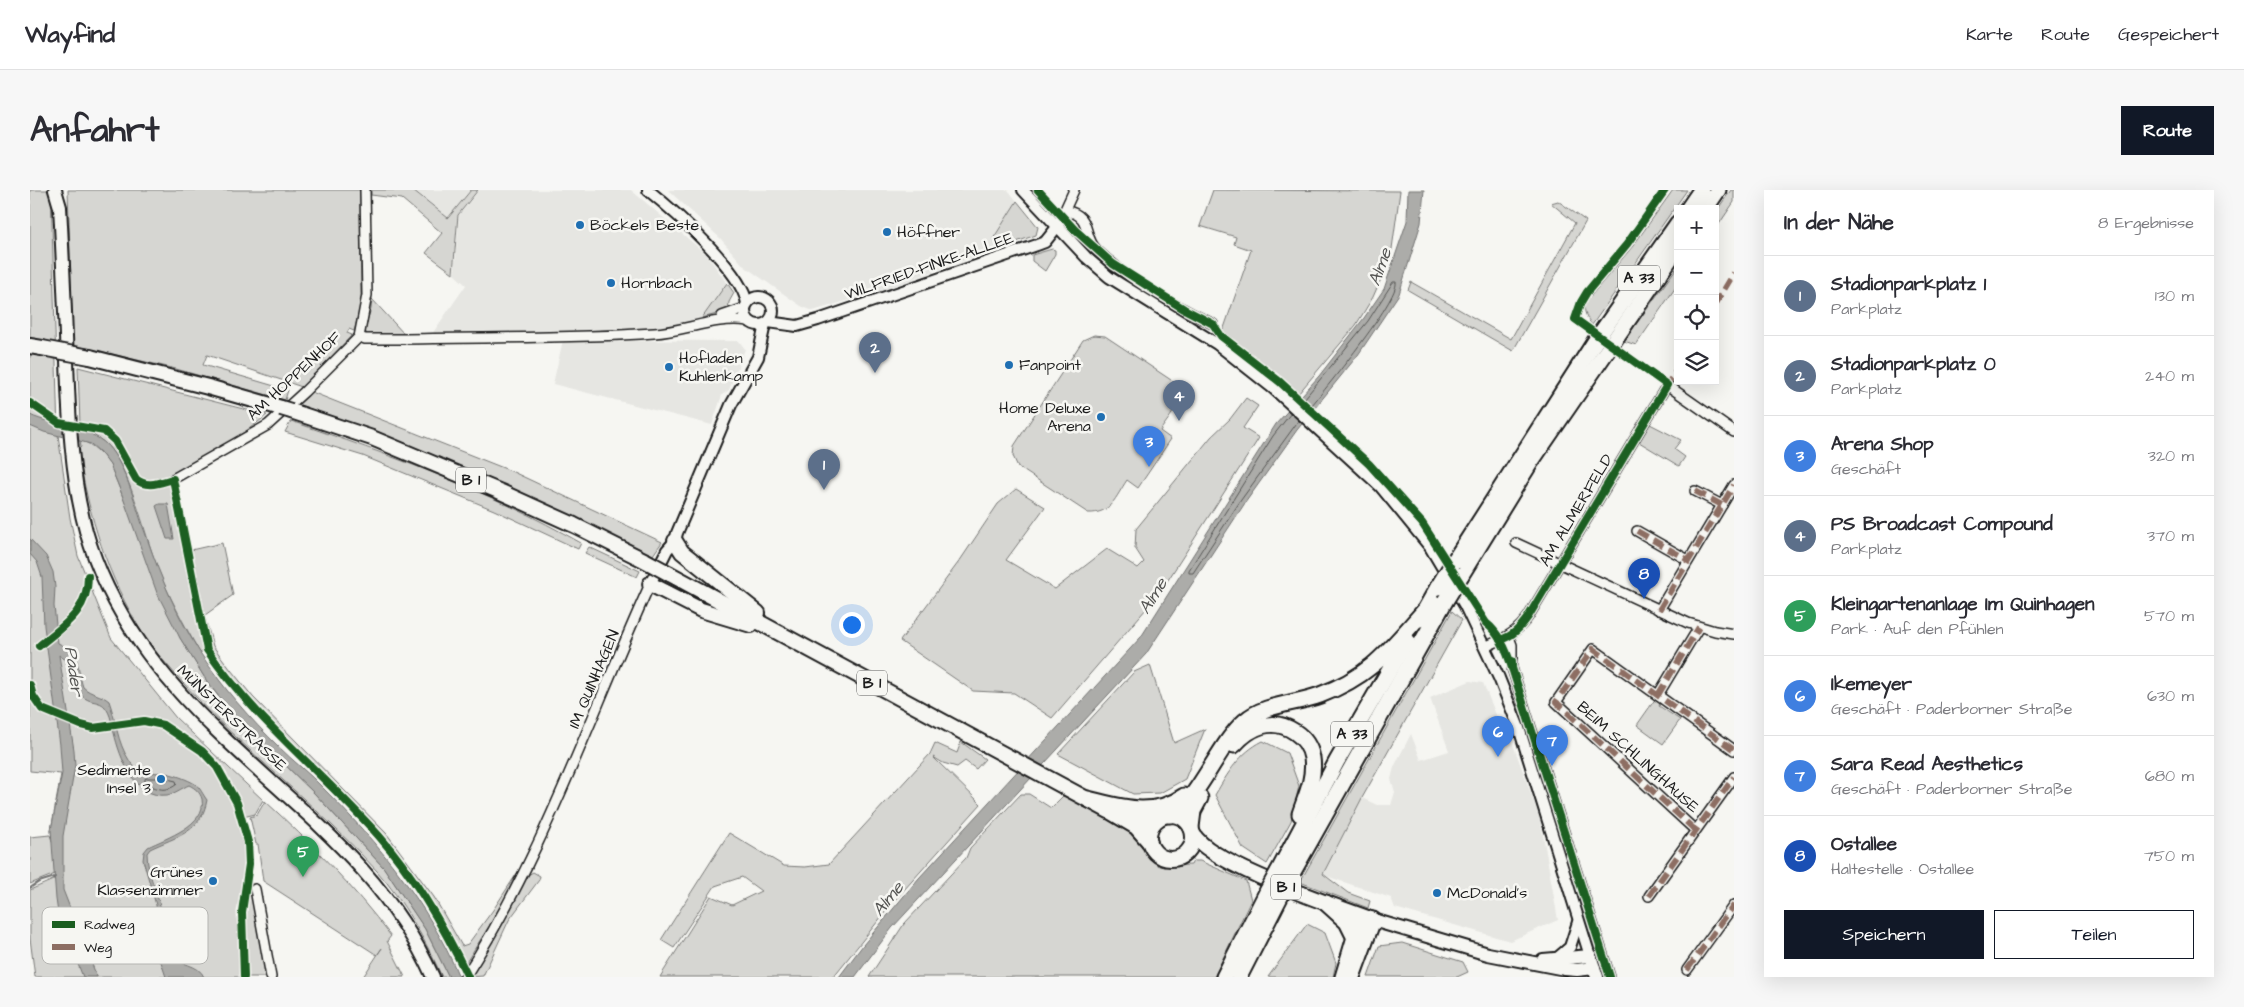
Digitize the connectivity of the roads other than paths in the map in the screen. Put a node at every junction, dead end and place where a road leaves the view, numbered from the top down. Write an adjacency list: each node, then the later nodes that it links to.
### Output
1 (55, 190): 11 (main road, MÜNSTERSTRASSE)
2 (63, 190): 11 (main road, MÜNSTERSTRASSE)
3 (365, 190): 25 (street, AM HOPPENHOF)
4 (648, 190): 15 (street)
5 (1023, 190): 13 (street)
6 (1074, 190): 12 (street)
7 (1701, 190): 9 (highway)
8 (1718, 190): 10 (highway)
9 (1691, 205)
10 (1708, 205)
11 (60, 208): 75 (main road, MÜNSTERSTRASSE)
12 (1066, 211): 13 (street); 24 (street)
13 (1057, 227): 23 (street, WILFRIED-FINKE-ALLEE); 47 (street)
14 (1674, 229): 26 (highway, A 33)
15 (703, 238): 17 (street); 18 (street)
16 (1676, 250): 26 (highway, A 33)
17 (758, 297): 18 (street); 19 (street)
18 (746, 305): 20 (street); 21 (street)
19 (773, 311): 22 (street); 23 (street)
20 (708, 322): 21 (street); 25 (street)
21 (750, 322): 22 (street); 28 (street, IM QUINHAGEN)
22 (766, 323): 23 (street, WILFRIED-FINKE-ALLEE); 28 (street, IM QUINHAGEN)
23 (805, 323)
24 (1213, 324)
25 (358, 337): 30 (street, AM HOPPENHOF)
26 (1605, 340): 40 (highway, A 33, bridge)
27 (36, 347): 46 (main road, B 1, bridge)
28 (739, 389): 35 (street, IM QUINHAGEN)
29 (1734, 432): 38 (street, AM ALMERFELD)
30 (173, 479)
31 (1734, 485): 33 (street)
32 (1695, 491): 33 (street)
33 (1722, 505): 37 (street)
34 (1637, 531): 37 (street)
35 (675, 541): 39 (street, IM QUINHAGEN); 46 (main road)
36 (1516, 543): 38 (street)
37 (1688, 560): 41 (street)
38 (1559, 563): 41 (street); 45 (street, AM ALMERFELD)
39 (650, 584): 46 (main road, B 1); 76 (street, IM QUINHAGEN)
40 (1442, 594): 42 (highway, A 33); 60 (highway, A 33)
41 (1659, 610): 43 (street)
42 (1424, 611): 51 (highway); 60 (highway, A 33)
43 (1699, 627): 44 (street); 48 (street)
44 (1734, 634)
45 (1509, 637): 47 (street, AM ALMERFELD); 82 (street)
46 (799, 643): 52 (main road, B 1)
47 (1485, 647): 67 (street)
48 (1658, 695): 49 (street, BEIM SCHLINGHAUSE); 56 (street, BEIM SCHLINGHAUSE)
49 (1734, 750)
50 (1734, 777): 56 (street, BEIM SCHLINGHAUSE)
51 (1202, 780): 52 (highway); 54 (highway)
52 (1088, 799): 53 (main road, B 1)
53 (1109, 810): 54 (main road, B 1); 57 (main road, B 1)
54 (1164, 817): 55 (main road, B 1); 57 (main road)
55 (1192, 830): 58 (main road); 59 (main road, B 1); 60 (highway)
56 (1695, 830): 63 (street, BEIM SCHLINGHAUSE)
57 (1150, 843): 58 (main road, B 1)
58 (1184, 856): 59 (main road, B 1)
59 (1246, 870): 64 (main road, B 1)
60 (1284, 870): 62 (highway, A 33, bridge)
61 (255, 889): 74 (street)
62 (1274, 893): 69 (highway, A 33); 77 (highway, A 33)
63 (1649, 896)
64 (1326, 903): 66 (main road, B 1); 68 (highway)
65 (1734, 905): 73 (street)
66 (1373, 920): 68 (highway); 71 (main road); 81 (highway)
67 (1578, 921): 70 (street); 72 (street)
68 (1355, 938): 80 (highway)
69 (1250, 954): 78 (highway, A 33); 79 (highway)
70 (1554, 960): 71 (main road); 72 (main road)
71 (1528, 961): 72 (main road)
72 (1593, 967)
73 (1687, 970)
74 (272, 977)
75 (433, 977)
76 (465, 977)
77 (1224, 977)
78 (1239, 977)
79 (1248, 977)
80 (1343, 977)
81 (1352, 977)
82 (1610, 977)

